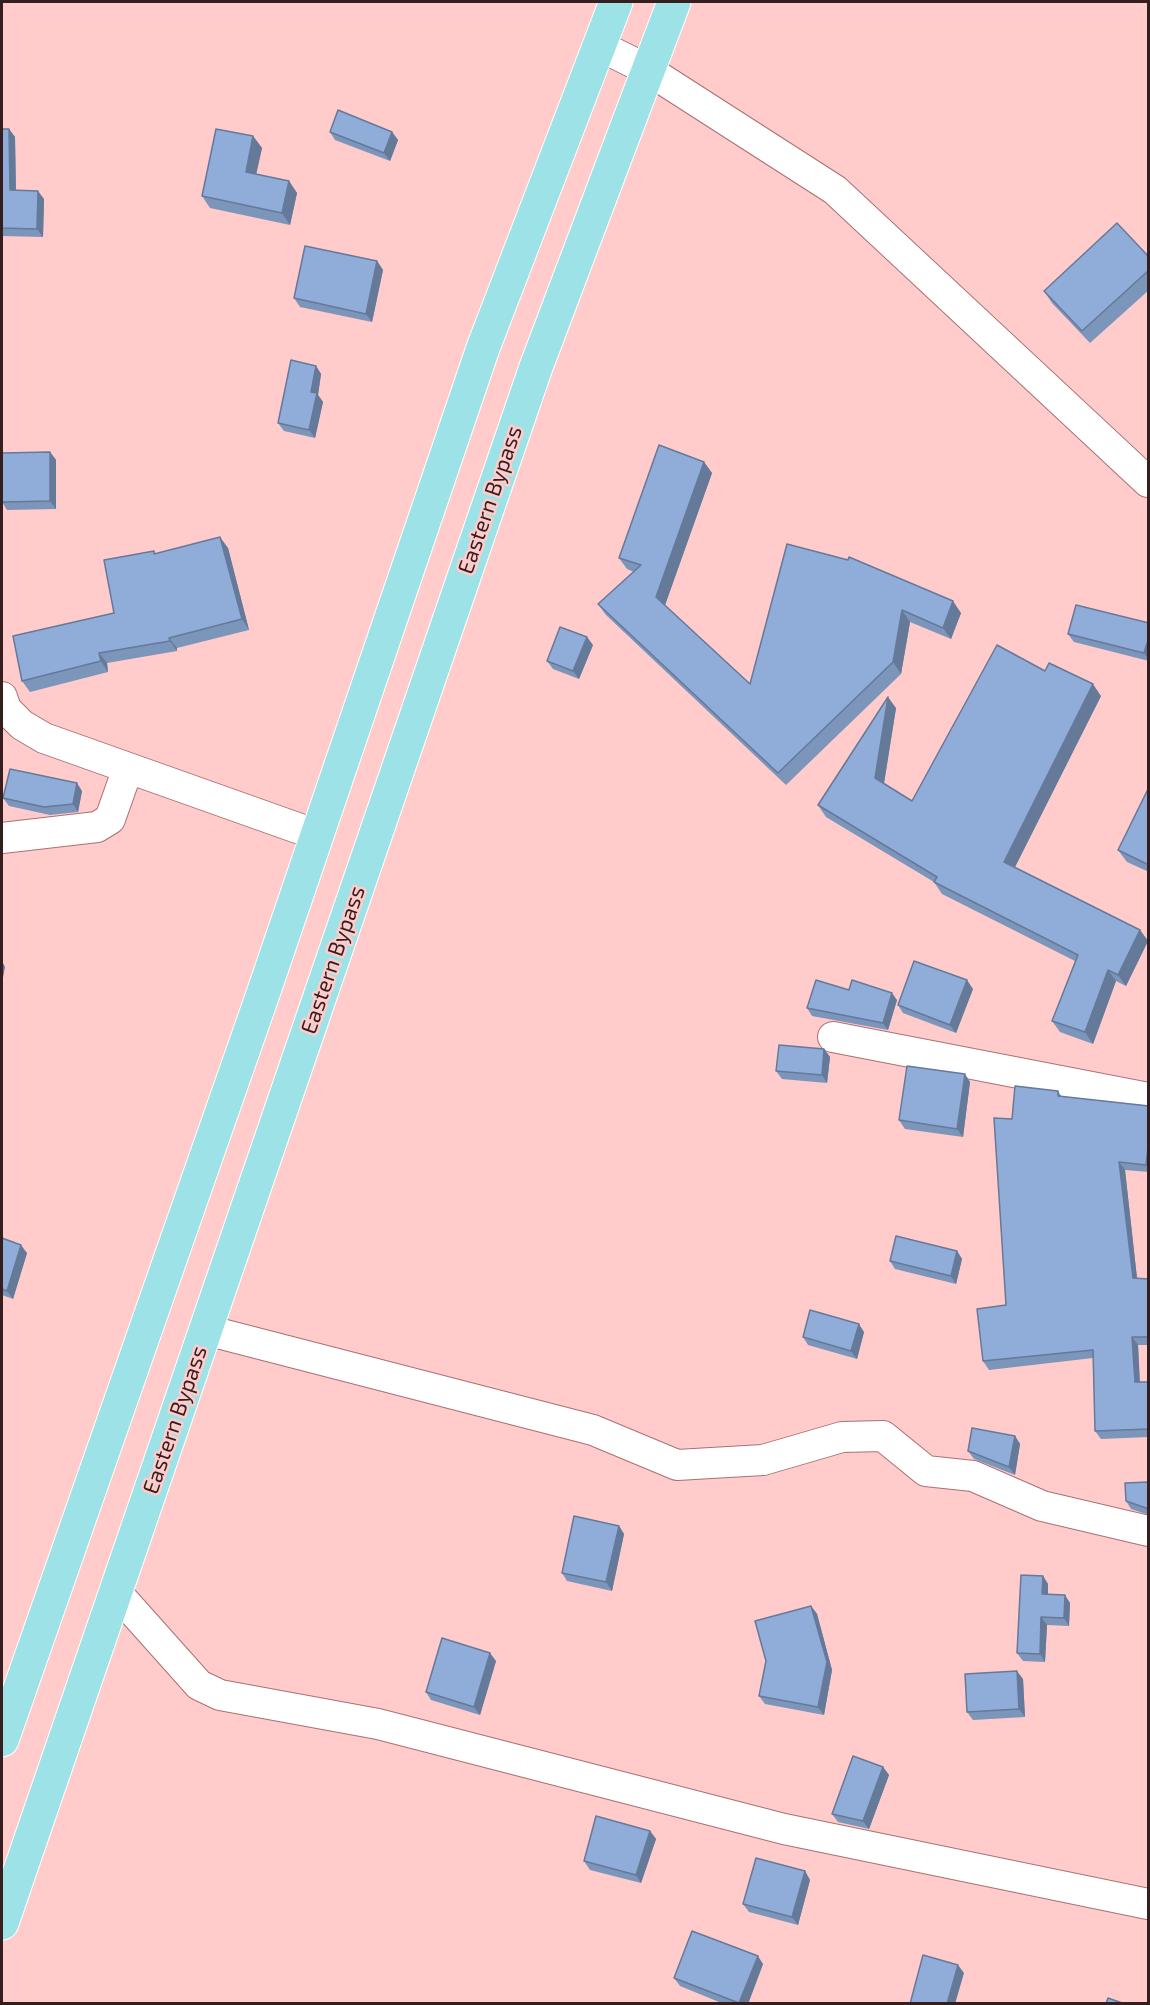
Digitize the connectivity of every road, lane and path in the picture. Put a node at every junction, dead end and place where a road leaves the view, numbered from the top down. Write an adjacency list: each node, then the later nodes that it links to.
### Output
1 (616, 2): 3 (main road)
2 (674, 2): 4 (main road, Eastern Bypass)
3 (598, 45): 4 (street); 8 (main road)
4 (648, 70): 5 (street); 12 (main road, Eastern Bypass)
5 (1149, 482)
6 (2, 697): 7 (street)
7 (128, 768): 8 (street); 9 (street)
8 (317, 835): 15 (main road)
9 (2, 838)
10 (833, 1037): 11 (street)
11 (1149, 1098)
12 (206, 1330): 13 (street); 14 (main road, Eastern Bypass)
13 (1149, 1531)
14 (116, 1592): 16 (street); 17 (main road, Eastern Bypass)
15 (3, 1731)
16 (1149, 1904)
17 (2, 1923)

